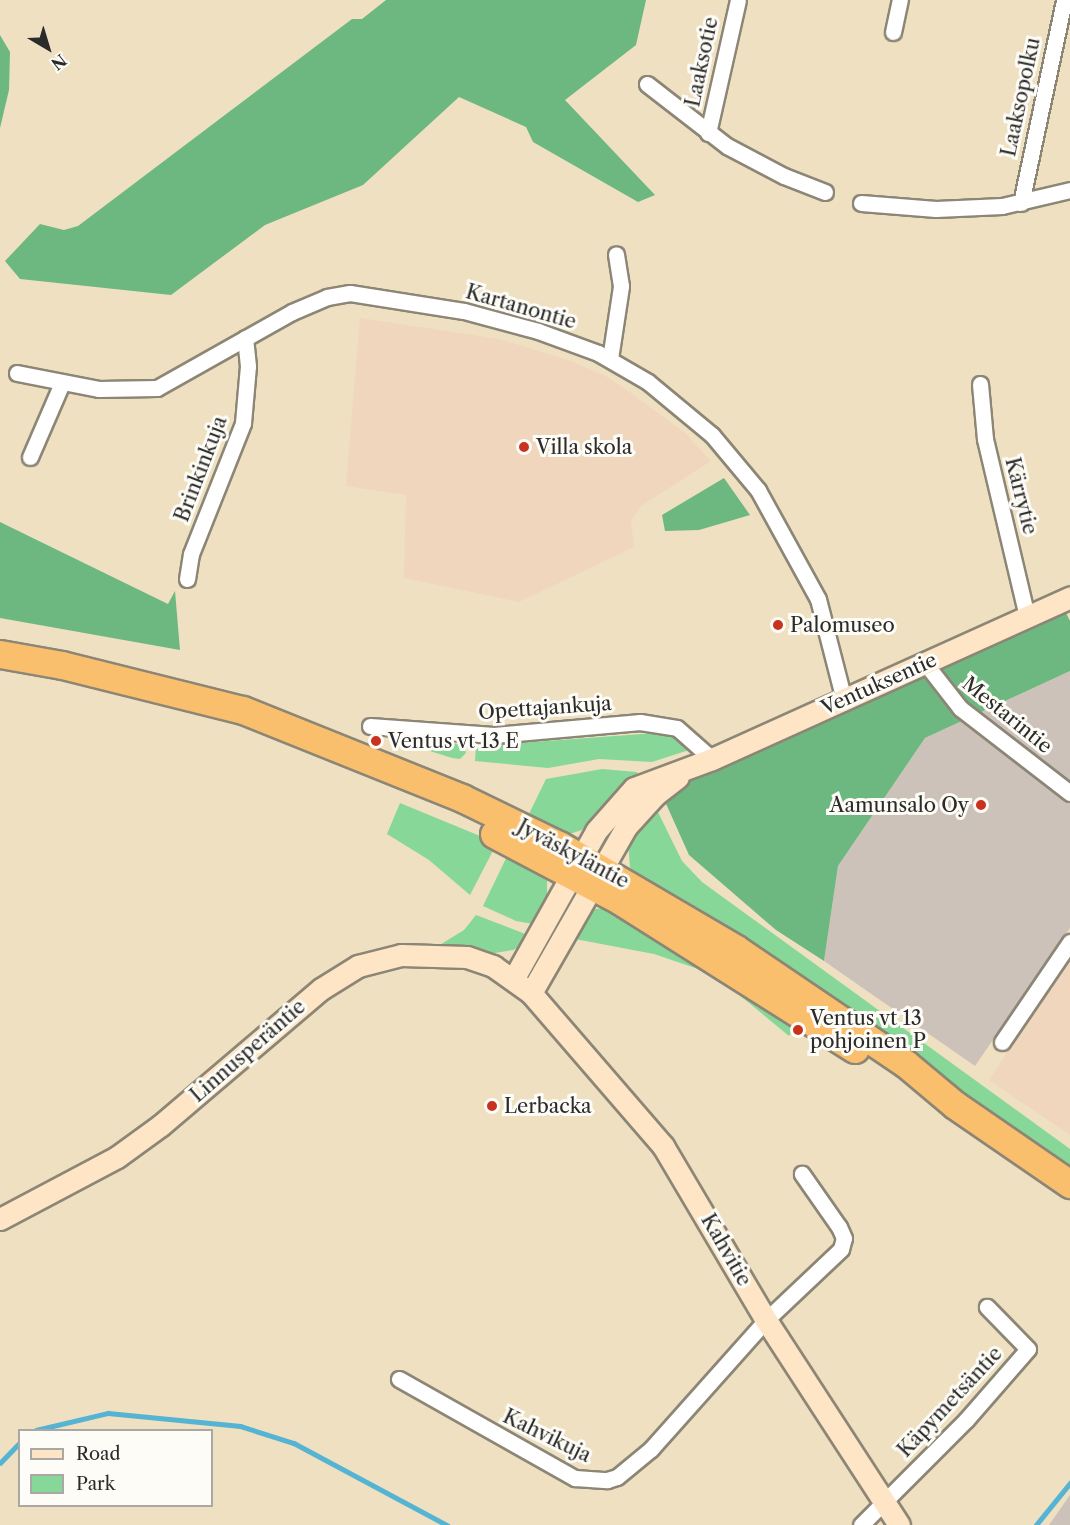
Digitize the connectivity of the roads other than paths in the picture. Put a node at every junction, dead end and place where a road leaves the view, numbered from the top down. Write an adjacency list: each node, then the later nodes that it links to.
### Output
1 (738, 0): 6 (street, Laaksotie)
2 (900, 0): 4 (street)
3 (1064, 0): 10 (street, Laaksopolku)
4 (893, 32)
5 (647, 84): 6 (street, Laaksotie)
6 (708, 133): 8 (street, Laaksotie)
7 (1070, 190): 10 (street)
8 (825, 192)
9 (861, 203): 10 (street)
10 (1021, 203)
11 (616, 254): 13 (street)
12 (245, 338): 13 (street, Kartanontie); 15 (street, Kartanontie); 18 (street, Brinkinkuja)
13 (610, 359): 23 (street, Kartanontie)
14 (17, 373): 15 (street, Kartanontie)
15 (62, 382): 17 (street)
16 (980, 384): 20 (street, Kärrytie)
17 (30, 457)
18 (186, 579)
19 (1070, 597): 20 (street, Ventuksentie)
20 (1027, 616): 22 (street, Ventuksentie)
21 (0, 654): 27 (highway, Jyväskyläntie)
22 (925, 663): 23 (street, Ventuksentie); 26 (street, Mestarintie)
23 (844, 700): 25 (street, Ventuksentie)
24 (370, 726): 25 (street, Opettajankuja)
25 (712, 759): 27 (street, Ventuksentie)
26 (1070, 793)
27 (587, 871): 29 (street); 30 (street); 33 (highway, Jyväskyläntie)
28 (1070, 942): 31 (street)
29 (514, 978): 30 (street, Linnusperäntie); 34 (street, Linnusperäntie)
30 (531, 993): 36 (street, Kahvitie)
31 (1002, 1042)
32 (802, 1174): 36 (street, Kahvikuja)
33 (1070, 1184)
34 (0, 1219)
35 (987, 1307): 38 (street, Käpymetsäntie)
36 (766, 1320): 37 (street, Kahvikuja); 38 (street, Kahvitie)
37 (399, 1379)
38 (882, 1501): 39 (street, Käpymetsäntie); 40 (street, Kahvitie)
39 (861, 1525)
40 (899, 1525)

